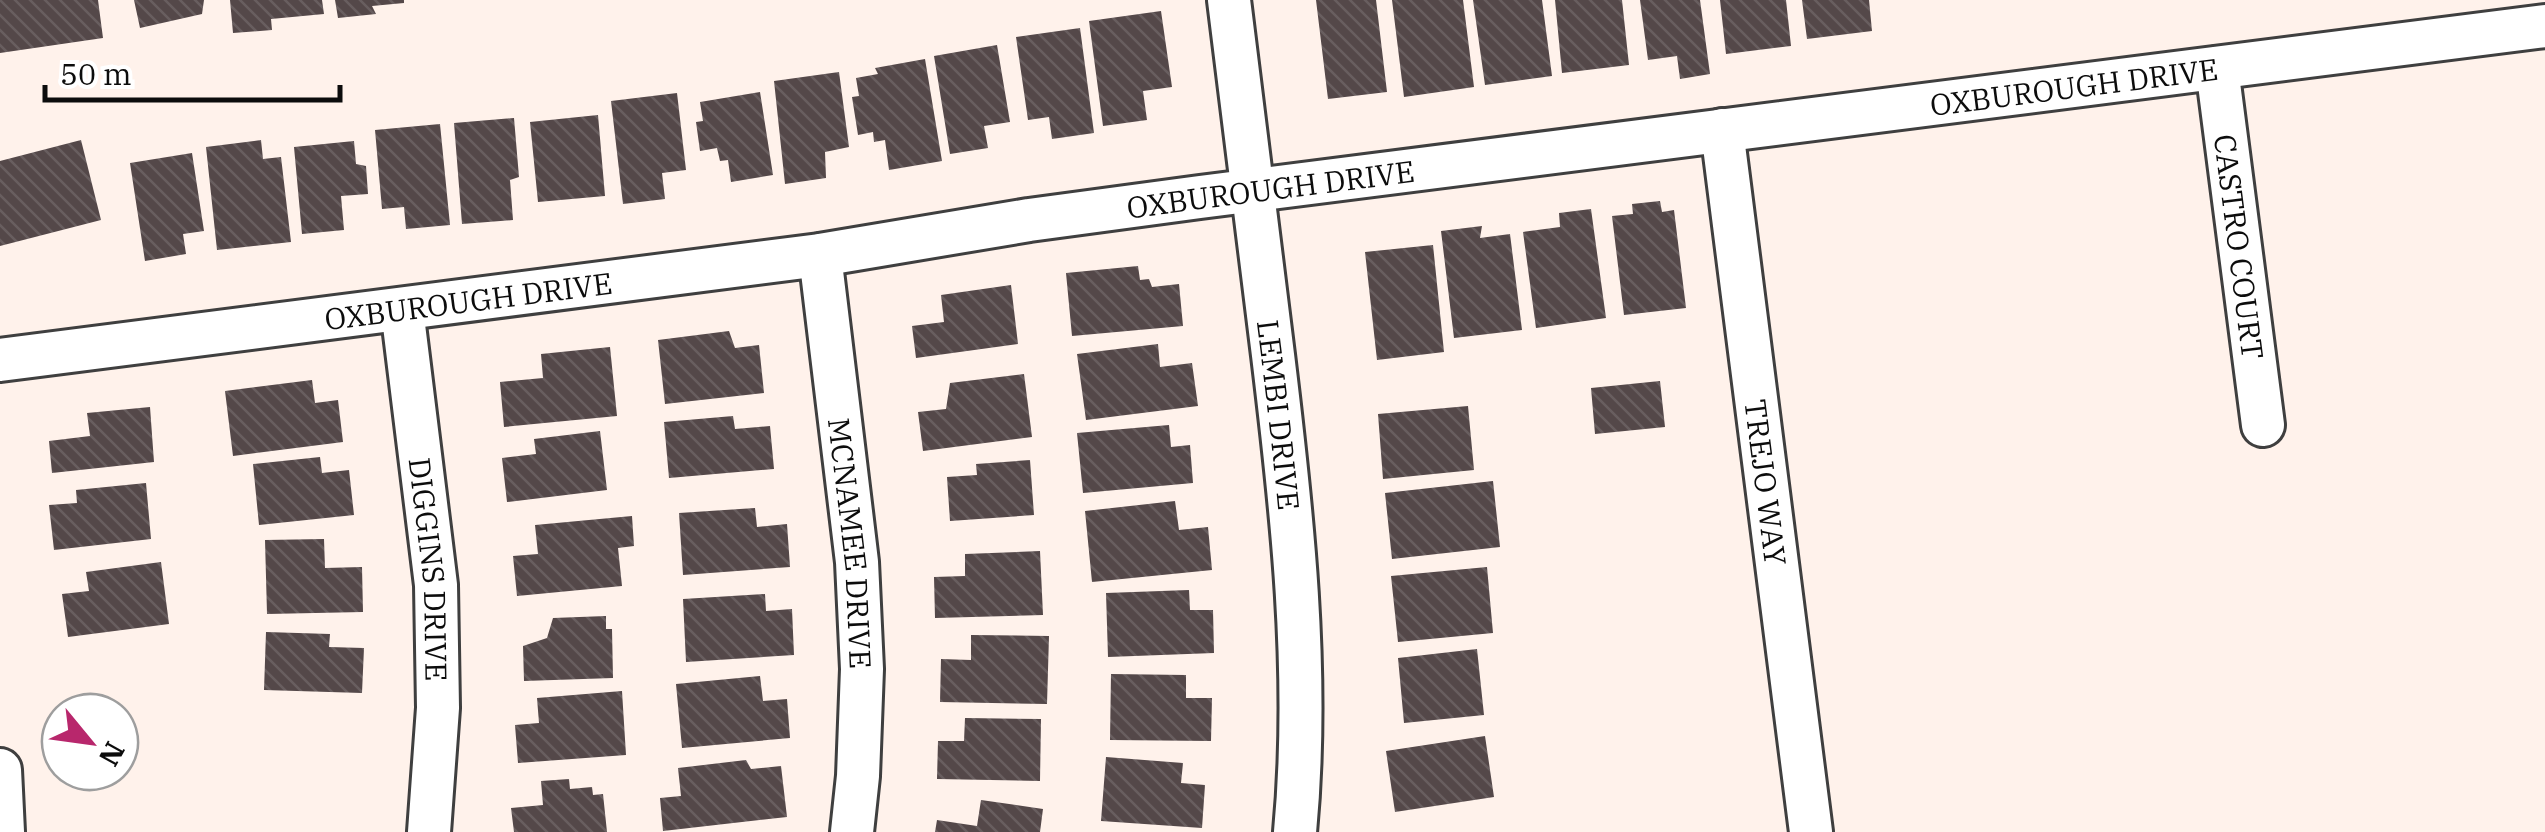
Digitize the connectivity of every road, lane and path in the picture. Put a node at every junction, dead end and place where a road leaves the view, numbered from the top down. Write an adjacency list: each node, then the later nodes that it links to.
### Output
1 (1228, 0): 5 (street, LEMBI DRIVE)
2 (2545, 26): 3 (street, OXBUROUGH DRIVE)
3 (2217, 68): 4 (street, OXBUROUGH DRIVE); 9 (street, CASTRO COURT)
4 (1722, 130): 5 (street, OXBUROUGH DRIVE); 15 (street, TREJO WAY)
5 (1252, 190): 6 (street, OXBUROUGH DRIVE); 14 (street, LEMBI DRIVE)
6 (820, 255): 7 (street, OXBUROUGH DRIVE); 13 (street, MCNAMEE DRIVE)
7 (402, 309): 8 (street, OXBUROUGH DRIVE); 12 (street, DIGGINS DRIVE)
8 (0, 360)
9 (2263, 425)
10 (0, 770): 11 (street)
11 (3, 832)
12 (429, 832)
13 (852, 832)
14 (1295, 832)
15 (1811, 832)

